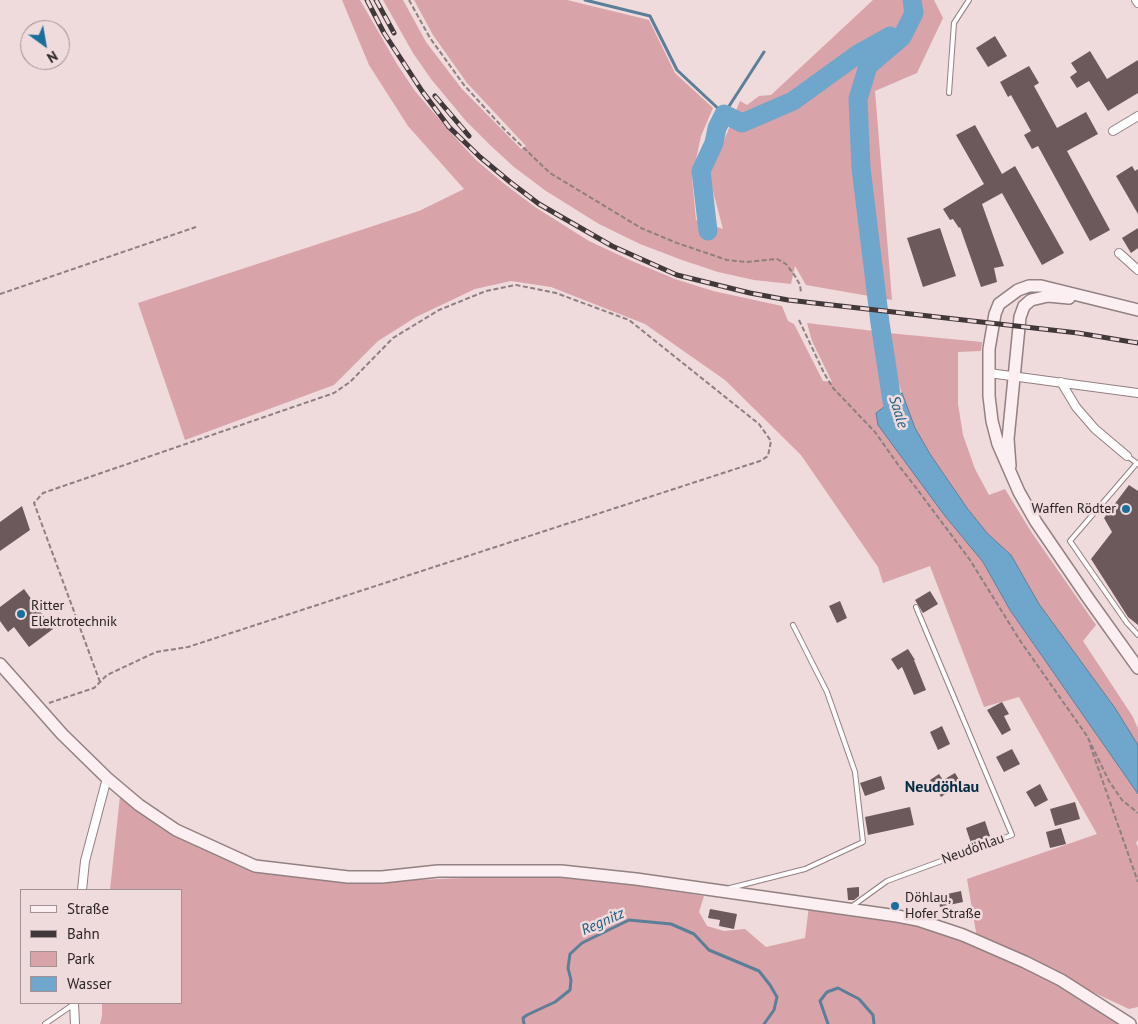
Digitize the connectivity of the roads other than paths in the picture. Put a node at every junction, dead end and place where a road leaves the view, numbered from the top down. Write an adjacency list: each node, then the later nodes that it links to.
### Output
1 (969, 0): 2 (lane)
2 (949, 93)
3 (1138, 116): 4 (street)
4 (1113, 131)
5 (1119, 253): 6 (street)
6 (1138, 270)
7 (1094, 300): 8 (street); 9 (street); 10 (street)
8 (1138, 310)
9 (989, 372): 10 (street); 15 (street)
10 (1013, 376): 11 (street); 15 (street)
11 (1062, 382): 12 (street); 13 (street)
12 (1138, 393)
13 (1127, 456): 14 (lane)
14 (1137, 464): 18 (lane)
15 (1010, 470): 20 (street)
16 (916, 607): 24 (lane, Neudöhlau)
17 (793, 625): 23 (lane)
18 (1138, 635)
19 (0, 664): 21 (street)
20 (1138, 668)
21 (107, 778): 22 (street); 23 (street)
22 (82, 889)
23 (718, 891): 24 (street)
24 (848, 908): 28 (street)
25 (74, 1004): 26 (lane); 27 (street)
26 (45, 1024)
27 (75, 1024)
28 (1130, 1024)

